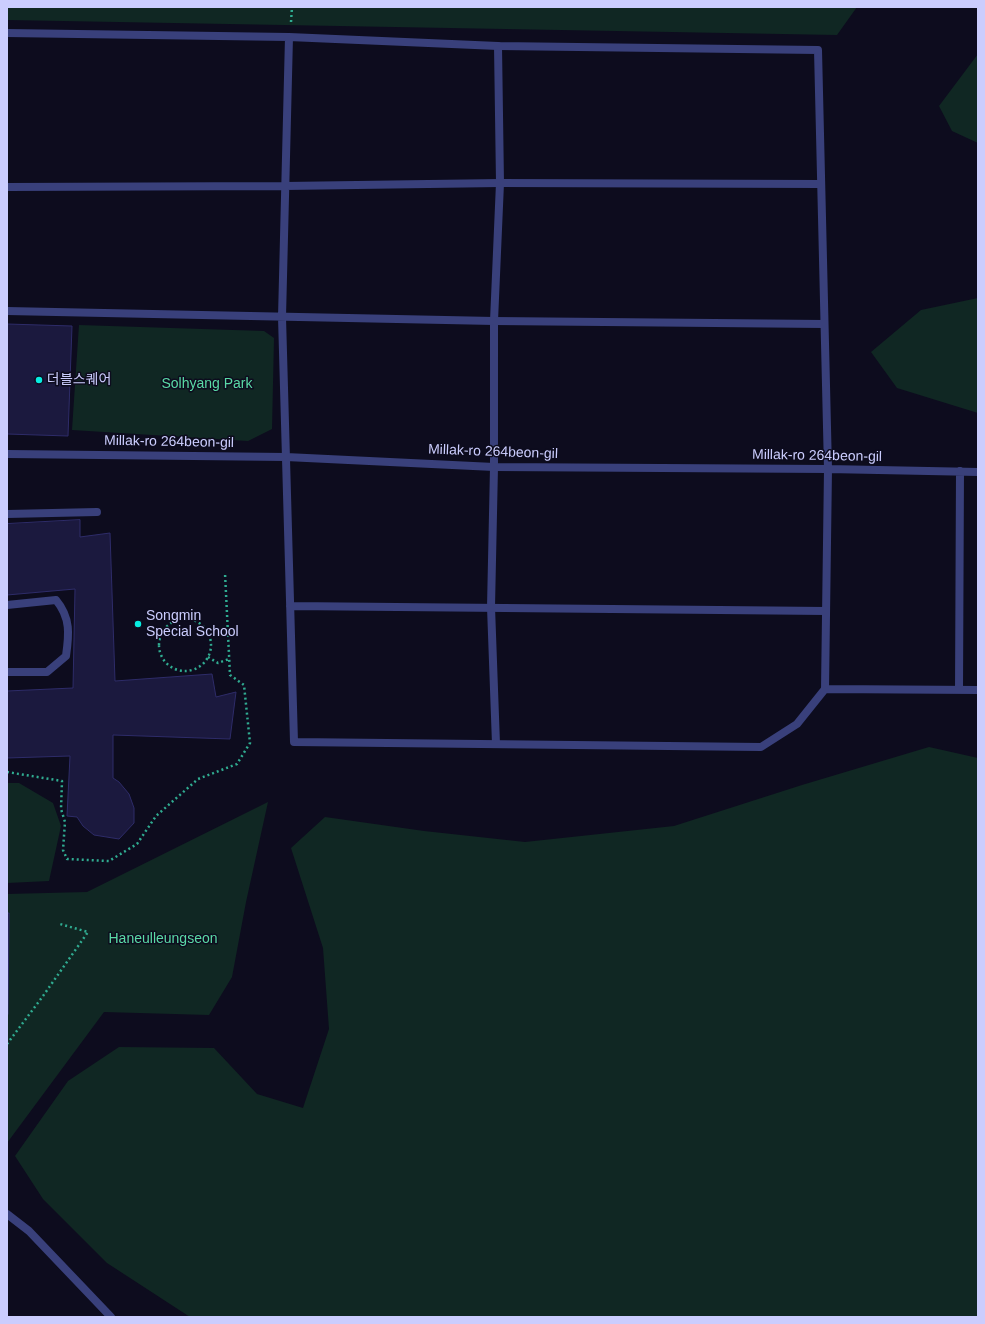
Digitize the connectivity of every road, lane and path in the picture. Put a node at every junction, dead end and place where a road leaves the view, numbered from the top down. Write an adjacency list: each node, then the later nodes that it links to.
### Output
1 (7, 33): 2 (street)
2 (289, 37): 3 (street); 6 (street)
3 (498, 46): 4 (street); 5 (street)
4 (500, 183): 5 (street); 6 (street); 10 (street)
5 (821, 184): 11 (street)
6 (285, 186): 7 (street); 9 (street)
7 (7, 187)
8 (7, 312): 9 (street)
9 (282, 317): 10 (street); 13 (street)
10 (494, 322): 11 (street); 14 (street)
11 (824, 324): 15 (street)
12 (7, 454): 13 (street, Millak-ro 264beon-gil)
13 (286, 457): 14 (street, Millak-ro 264beon-gil); 22 (street)
14 (494, 467): 15 (street, Millak-ro 264beon-gil); 23 (street)
15 (828, 469): 16 (street, Millak-ro 264beon-gil); 24 (street)
16 (960, 471): 17 (street, Millak-ro 264beon-gil); 29 (street)
17 (978, 472)
18 (97, 512): 19 (street)
19 (7, 514)
20 (225, 573): 26 (path)
21 (7, 605): 27 (street)
22 (290, 606): 23 (street); 31 (street)
23 (491, 607): 24 (street); 31 (street)
24 (826, 611): 28 (street)
25 (208, 657): 25 (path); 26 (path)
26 (229, 659): 32 (path)
27 (7, 672)
28 (825, 689): 29 (street); 31 (street)
29 (959, 690): 30 (street)
30 (978, 690)
31 (496, 744)
32 (7, 772)
33 (60, 924): 34 (path)
34 (7, 1044)
35 (7, 1214): 36 (street)
36 (111, 1317)

